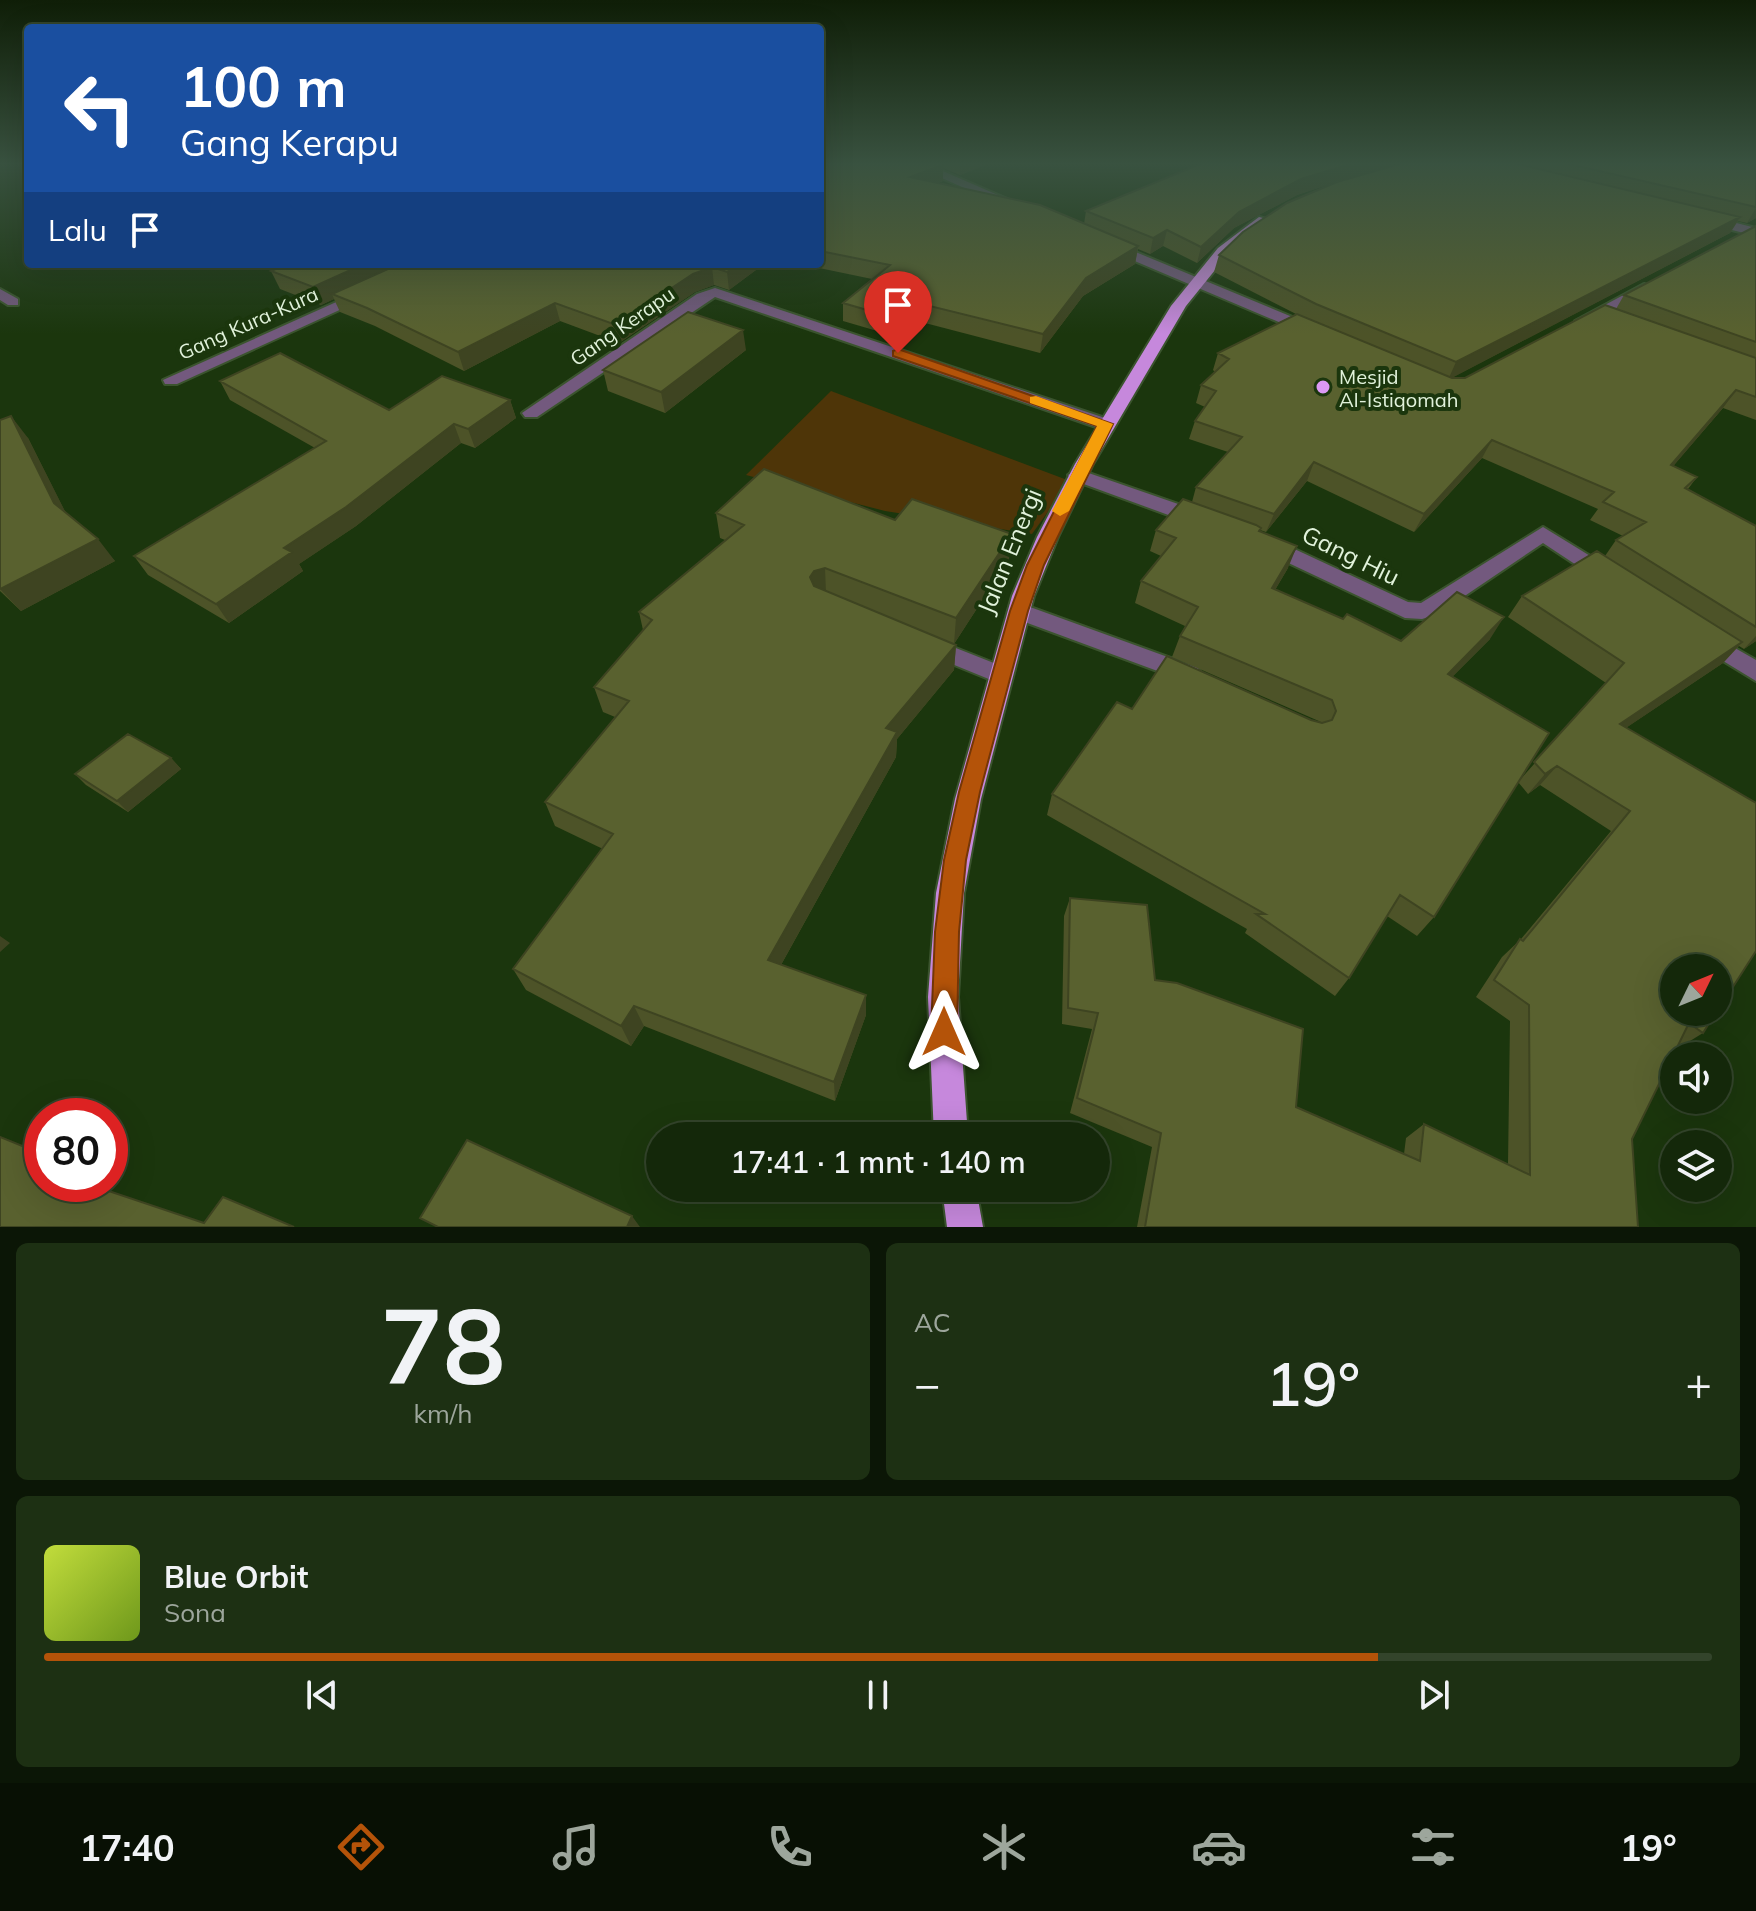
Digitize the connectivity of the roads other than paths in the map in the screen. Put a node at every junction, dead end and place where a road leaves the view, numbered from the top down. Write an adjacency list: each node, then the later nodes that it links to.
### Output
1 (1267, 219): 6 (highway, Jalan Energi)
2 (1708, 219): 3 (street)
3 (1754, 229): 5 (street)
4 (1095, 239): 6 (street)
5 (1722, 246)
6 (1193, 281): 10 (street); 13 (highway, Jalan Energi)
7 (1652, 284): 9 (street)
8 (372, 290): 11 (street, Gang Kura-Kura)
9 (1570, 327)
10 (1335, 341)
11 (171, 380)
12 (531, 413): 13 (street, Gang Kerapu)
13 (1105, 424): 14 (highway, Jalan Energi)
14 (1077, 475): 15 (street, Gang Hiu); 16 (highway, Jalan Energi)
15 (1623, 586)
16 (1019, 611): 20 (highway, Jalan Energi); 21 (street)
17 (1690, 629): 19 (street)
18 (913, 639): 20 (street)
19 (1756, 672)
20 (1001, 675): 22 (highway, Jalan Energi)
21 (1211, 683)
22 (950, 1122)
23 (961, 1202): 24 (highway)
24 (965, 1227)

